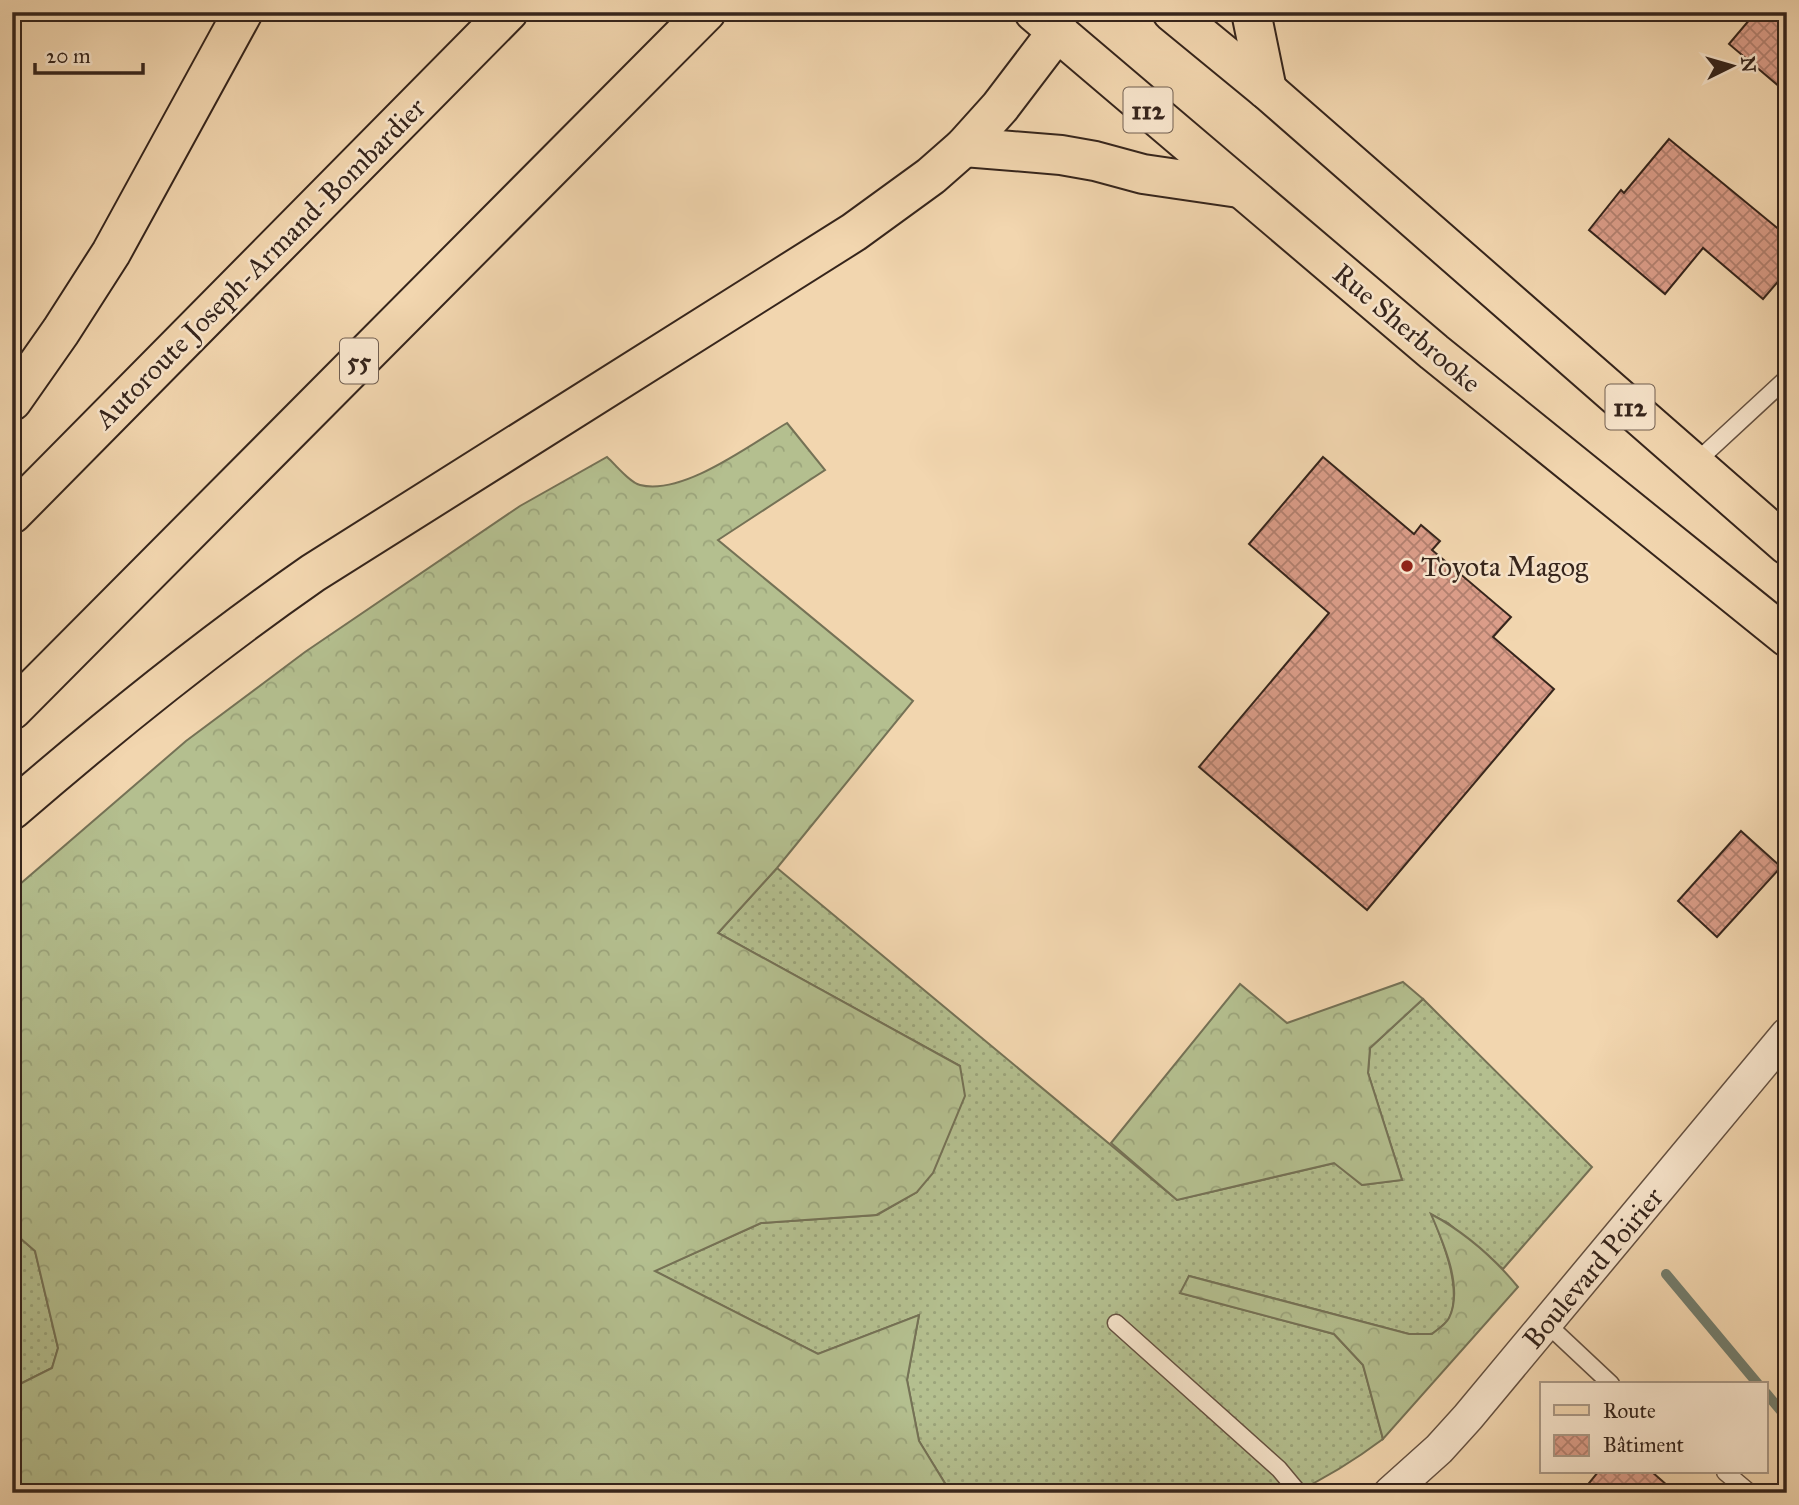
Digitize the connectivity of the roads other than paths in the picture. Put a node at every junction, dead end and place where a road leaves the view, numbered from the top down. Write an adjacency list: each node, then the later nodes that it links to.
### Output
1 (243, 12): 11 (main road)
2 (508, 12): 13 (main road, Autoroute Joseph-Armand-Bombardier)
3 (706, 12): 16 (main road, 55)
4 (1172, 12): 7 (main road, 112)
5 (1251, 12): 7 (main road)
6 (1049, 19): 8 (main road); 9 (main road, Rue Sherbrooke / 112)
7 (1267, 90): 12 (main road, 112)
8 (964, 147): 9 (main road); 17 (main road)
9 (1239, 188): 15 (main road, Rue Sherbrooke / 112)
10 (1787, 378): 12 (lane)
11 (12, 401)
12 (1695, 463): 14 (main road, 112)
13 (12, 514)
14 (1787, 545)
15 (1787, 637)
16 (12, 710)
17 (12, 810)
18 (1787, 1034): 20 (street, Boulevard Poirier)
19 (1116, 1323): 23 (lane)
20 (1547, 1324): 21 (lane); 24 (street, Boulevard Poirier)
21 (1609, 1382)
22 (1727, 1474): 25 (lane)
23 (1299, 1493)
24 (1390, 1493)
25 (1750, 1493)

